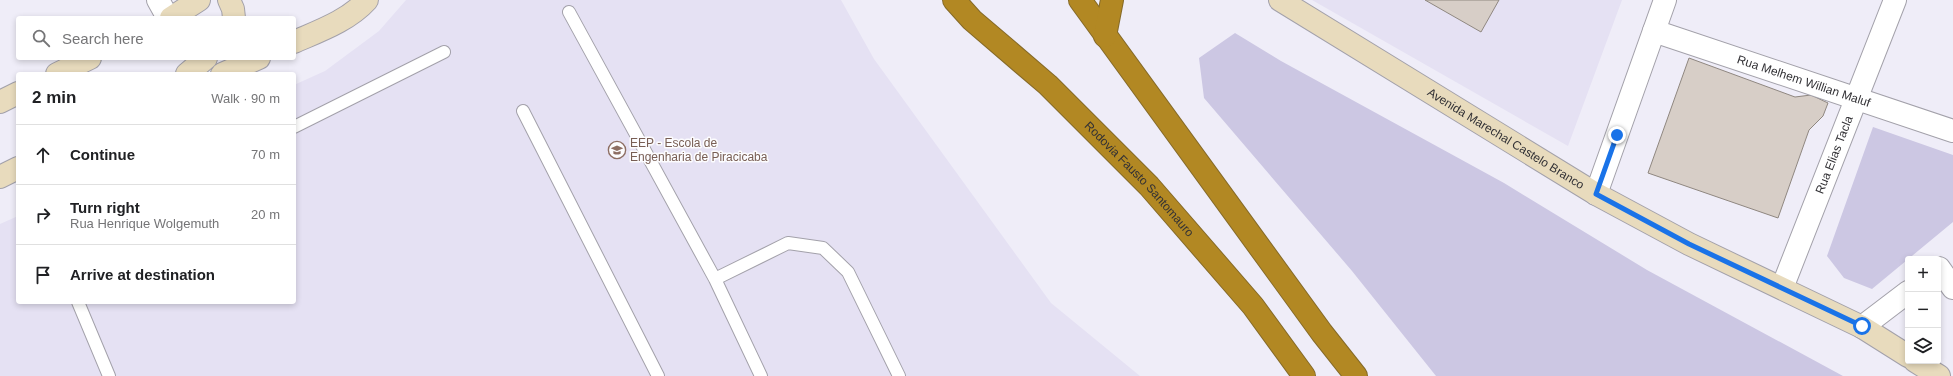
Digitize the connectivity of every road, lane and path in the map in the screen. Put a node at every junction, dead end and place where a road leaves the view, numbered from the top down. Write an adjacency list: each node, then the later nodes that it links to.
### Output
1 (158, 0): 12 (street)
2 (199, 0): 13 (main road)
3 (229, 0): 14 (main road)
4 (366, 0): 17 (main road)
5 (954, 0): 47 (highway, Rodovia Fausto Santomauro)
6 (1080, 0): 16 (highway)
7 (1112, 0): 16 (highway)
8 (1280, 0): 33 (main road, Avenida Marechal Castelo Branco)
9 (1665, 0): 15 (street)
10 (1895, 0): 26 (street, Rua Elias Tacla)
11 (569, 12): 35 (lane)
12 (167, 16)
13 (174, 16)
14 (234, 16)
15 (1654, 31): 26 (street, Rua Melhem Willian Maluf); 33 (street)
16 (1105, 36): 48 (highway)
17 (296, 41)
18 (444, 52): 29 (lane)
19 (86, 60): 22 (main road)
20 (204, 60): 23 (main road)
21 (254, 60): 24 (main road)
22 (61, 72)
23 (189, 72)
24 (227, 72)
25 (16, 94): 27 (main road)
26 (1856, 98): 30 (street, Rua Melhem Willian Maluf); 36 (street, Rua Elias Tacla)
27 (0, 102)
28 (522, 111): 44 (lane)
29 (296, 126)
30 (1953, 131)
31 (16, 169): 32 (main road)
32 (0, 177)
33 (1596, 194): 36 (main road, Avenida Marechal Castelo Branco)
34 (1943, 265): 37 (street)
35 (715, 279): 45 (lane); 46 (lane)
36 (1782, 288): 40 (main road, Avenida Marechal Castelo Branco)
37 (1953, 288)
38 (1905, 294): 40 (street)
39 (79, 304): 43 (lane)
40 (1862, 326): 41 (main road, Avenida Marechal Castelo Branco)
41 (1905, 354)
42 (1920, 364): 49 (main road)
43 (109, 376)
44 (658, 376)
45 (761, 376)
46 (899, 376)
47 (1304, 376)
48 (1356, 376)
49 (1939, 376)

